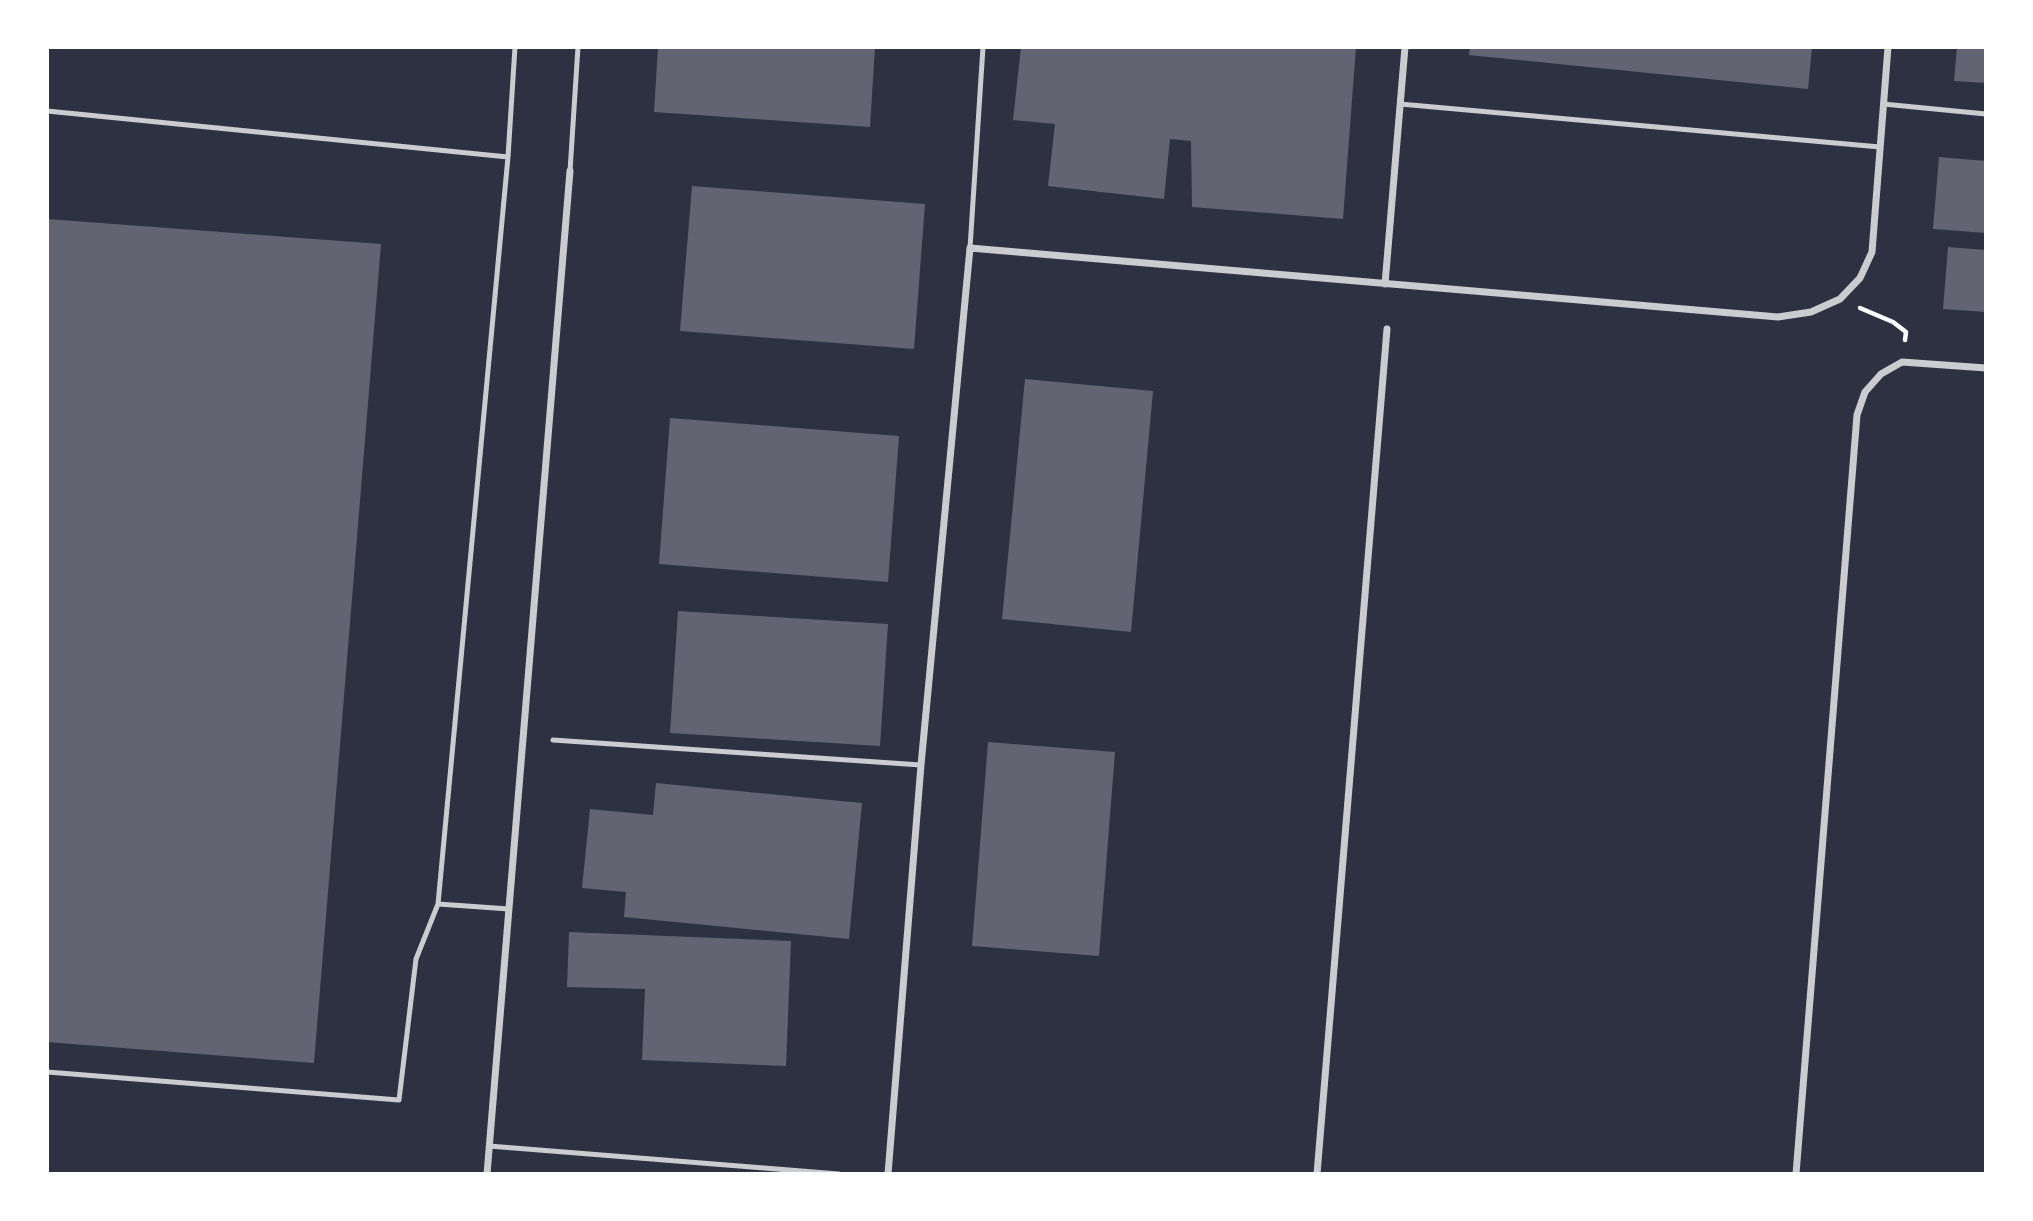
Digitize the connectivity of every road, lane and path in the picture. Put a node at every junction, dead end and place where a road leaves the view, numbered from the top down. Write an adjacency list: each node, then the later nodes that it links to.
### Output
1 (515, 47): 11 (lane)
2 (578, 47): 12 (lane)
3 (983, 47): 13 (lane)
4 (1405, 47): 6 (street)
5 (1888, 47): 7 (street)
6 (1400, 104): 10 (lane); 14 (street)
7 (1884, 104): 9 (lane); 10 (street)
8 (47, 111): 11 (lane)
9 (1986, 114)
10 (1880, 147): 15 (street)
11 (508, 157): 21 (lane)
12 (570, 171): 22 (street)
13 (970, 248): 14 (street); 20 (street)
14 (1385, 284): 15 (street)
15 (1840, 299): 17 (path)
16 (1387, 329): 28 (street)
17 (1902, 362): 18 (street); 29 (street)
18 (1986, 368)
19 (553, 740): 20 (lane)
20 (921, 765): 27 (street)
21 (438, 904): 22 (lane); 23 (lane)
22 (509, 909): 24 (street)
23 (47, 1072)
24 (489, 1146): 25 (street); 26 (lane)
25 (487, 1174)
26 (839, 1174)
27 (888, 1174)
28 (1317, 1174)
29 (1796, 1174)

